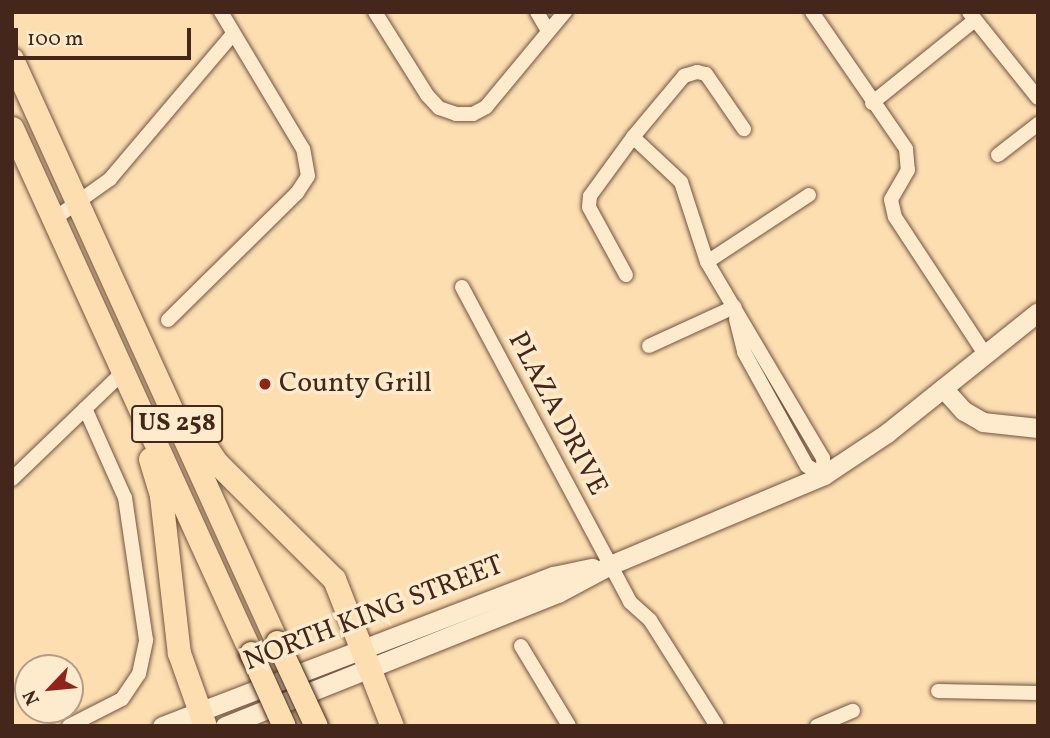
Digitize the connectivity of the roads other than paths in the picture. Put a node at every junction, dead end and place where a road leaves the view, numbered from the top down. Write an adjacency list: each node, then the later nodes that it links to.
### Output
1 (221, 12): 8 (street)
2 (375, 12): 7 (street)
3 (537, 12): 7 (street)
4 (565, 12): 7 (street)
5 (812, 12): 11 (street)
6 (972, 16): 10 (street); 11 (street)
7 (548, 31)
8 (233, 34): 18 (street); 26 (street)
9 (12, 59): 18 (main road, US 258)
10 (1038, 98)
11 (872, 103): 28 (street)
12 (1038, 124): 16 (street)
13 (12, 128): 19 (main road, US 258)
14 (744, 129): 15 (street)
15 (633, 137): 20 (street); 21 (street)
16 (998, 155)
17 (809, 195): 20 (street)
18 (77, 205): 19 (street); 22 (main road, US 258)
19 (54, 219): 29 (main road, US 258)
20 (708, 262): 24 (street)
21 (626, 275)
22 (111, 280): 37 (main road); 46 (main road, US 258, bridge)
23 (462, 287): 35 (street, PLAZA DRIVE)
24 (734, 307): 27 (street); 34 (street)
25 (1038, 312): 28 (main road, NORTH KING STREET)
26 (168, 320)
27 (649, 346)
28 (985, 354): 30 (main road, NORTH KING STREET)
29 (123, 372): 31 (street); 41 (main road); 45 (main road, US 258, bridge)
30 (943, 388): 32 (main road); 34 (main road, NORTH KING STREET)
31 (85, 408): 33 (street); 42 (street)
32 (1038, 428)
33 (14, 475)
34 (824, 475): 35 (main road, NORTH KING STREET)
35 (610, 565): 37 (main road, NORTH KING STREET); 49 (street, PLAZA DRIVE)
36 (521, 646): 48 (street)
37 (368, 658): 41 (main road, NORTH KING STREET); 44 (main road, NORTH KING STREET); 47 (main road)
38 (938, 691): 39 (street)
39 (1038, 694)
40 (853, 711): 50 (street)
41 (202, 719): 43 (main road, NORTH KING STREET)
42 (69, 726)
43 (162, 726)
44 (225, 726)
45 (284, 726)
46 (316, 726)
47 (392, 726)
48 (569, 726)
49 (716, 726)
50 (817, 726)

